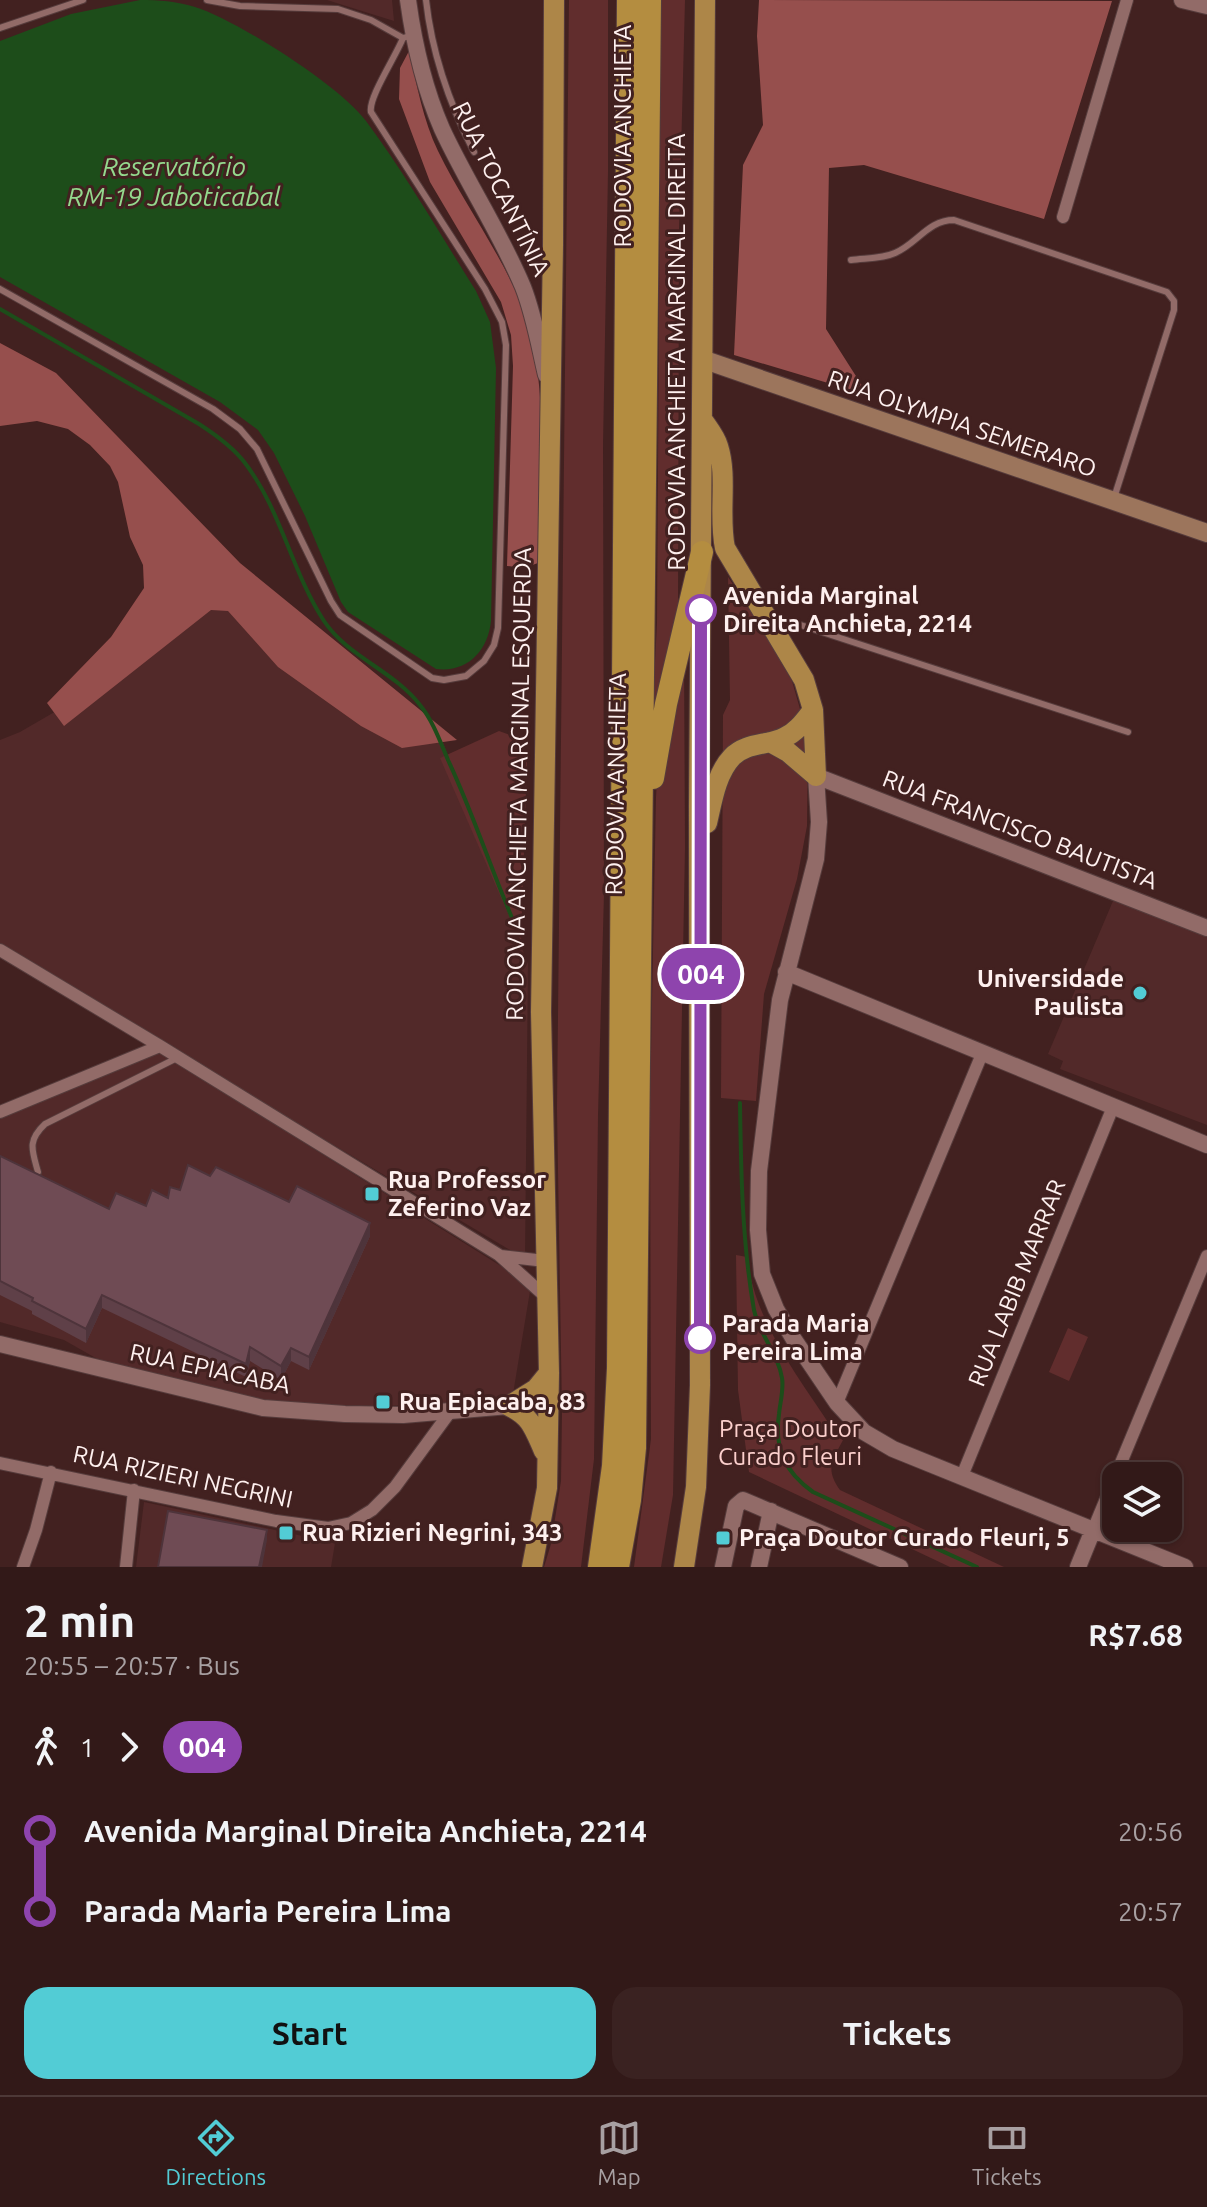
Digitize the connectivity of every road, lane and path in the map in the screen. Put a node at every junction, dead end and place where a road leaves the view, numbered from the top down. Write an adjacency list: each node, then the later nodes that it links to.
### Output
1 (83, 0): 12 (lane)
2 (207, 0): 13 (lane)
3 (408, 0): 13 (street, RUA TOCANTÍNIA)
4 (426, 0): 14 (lane, RUA TOCANTÍNIA)
5 (554, 0): 19 (highway, RODOVIA ANCHIETA MARGINAL ESQUERDA)
6 (628, 0): 61 (highway, RODOVIA ANCHIETA)
7 (650, 0): 30 (highway, RODOVIA ANCHIETA)
8 (705, 0): 18 (highway, RODOVIA ANCHIETA MARGINAL DIREITA)
9 (1127, 0): 15 (street)
10 (1182, 0): 11 (street)
11 (1207, 6)
12 (0, 28)
13 (408, 37): 17 (lane); 19 (street, RUA TOCANTÍNIA)
14 (474, 152)
15 (1063, 217)
16 (851, 260): 21 (lane)
17 (0, 289)
18 (702, 359): 20 (highway, RODOVIA ANCHIETA MARGINAL DIREITA); 21 (main road, RUA OLYMPIA SEMERARO)
19 (551, 399): 43 (highway, RODOVIA ANCHIETA MARGINAL ESQUERDA)
20 (702, 419): 23 (highway, RODOVIA ANCHIETA MARGINAL DIREITA); 24 (highway)
21 (1113, 501): 22 (main road, RUA OLYMPIA SEMERARO)
22 (1207, 533)
23 (702, 552): 29 (highway, RODOVIA ANCHIETA MARGINAL DIREITA); 30 (highway)
24 (767, 614): 25 (highway); 26 (lane)
25 (813, 710): 27 (highway); 28 (highway)
26 (1128, 732)
27 (770, 742): 28 (highway); 29 (highway)
28 (816, 776): 31 (street, RUA FRANCISCO BAUTISTA); 33 (street)
29 (701, 850): 63 (highway, RODOVIA ANCHIETA MARGINAL DIREITA)
30 (641, 858): 62 (highway, RODOVIA ANCHIETA)
31 (1207, 928)
32 (0, 950): 34 (street)
33 (786, 972): 35 (street); 47 (street)
34 (160, 1046): 36 (street); 38 (street)
35 (982, 1054): 37 (street); 47 (street)
36 (179, 1057): 40 (lane); 41 (street)
37 (1113, 1107): 39 (street); 53 (street, RUA LABIB MARRAR)
38 (0, 1112)
39 (1207, 1145)
40 (38, 1172)
41 (499, 1255): 43 (street); 44 (street)
42 (1207, 1256): 56 (street)
43 (545, 1261): 44 (highway, RODOVIA ANCHIETA MARGINAL ESQUERDA)
44 (546, 1297): 46 (highway, RODOVIA ANCHIETA MARGINAL ESQUERDA)
45 (0, 1344): 49 (street, RUA EPIACABA)
46 (549, 1373): 48 (highway); 50 (highway, RODOVIA ANCHIETA MARGINAL ESQUERDA)
47 (837, 1403): 53 (street)
48 (509, 1406): 49 (street, RUA EPIACABA); 50 (highway)
49 (450, 1412): 54 (street, RUA RIZIERI NEGRINI)
50 (547, 1458): 60 (highway, RODOVIA ANCHIETA MARGINAL ESQUERDA)
51 (0, 1463): 52 (street, RUA RIZIERI NEGRINI)
52 (51, 1472): 54 (street, RUA RIZIERI NEGRINI); 58 (street)
53 (962, 1476): 56 (street)
54 (134, 1490): 59 (street)
55 (771, 1511): 57 (street); 64 (street); 65 (street)
56 (1093, 1530): 67 (street); 68 (street)
57 (874, 1561): 66 (street)
58 (23, 1567)
59 (126, 1567)
60 (532, 1567)
61 (599, 1567)
62 (618, 1567)
63 (684, 1567)
64 (723, 1567)
65 (759, 1567)
66 (900, 1567)
67 (1078, 1567)
68 (1185, 1567)

